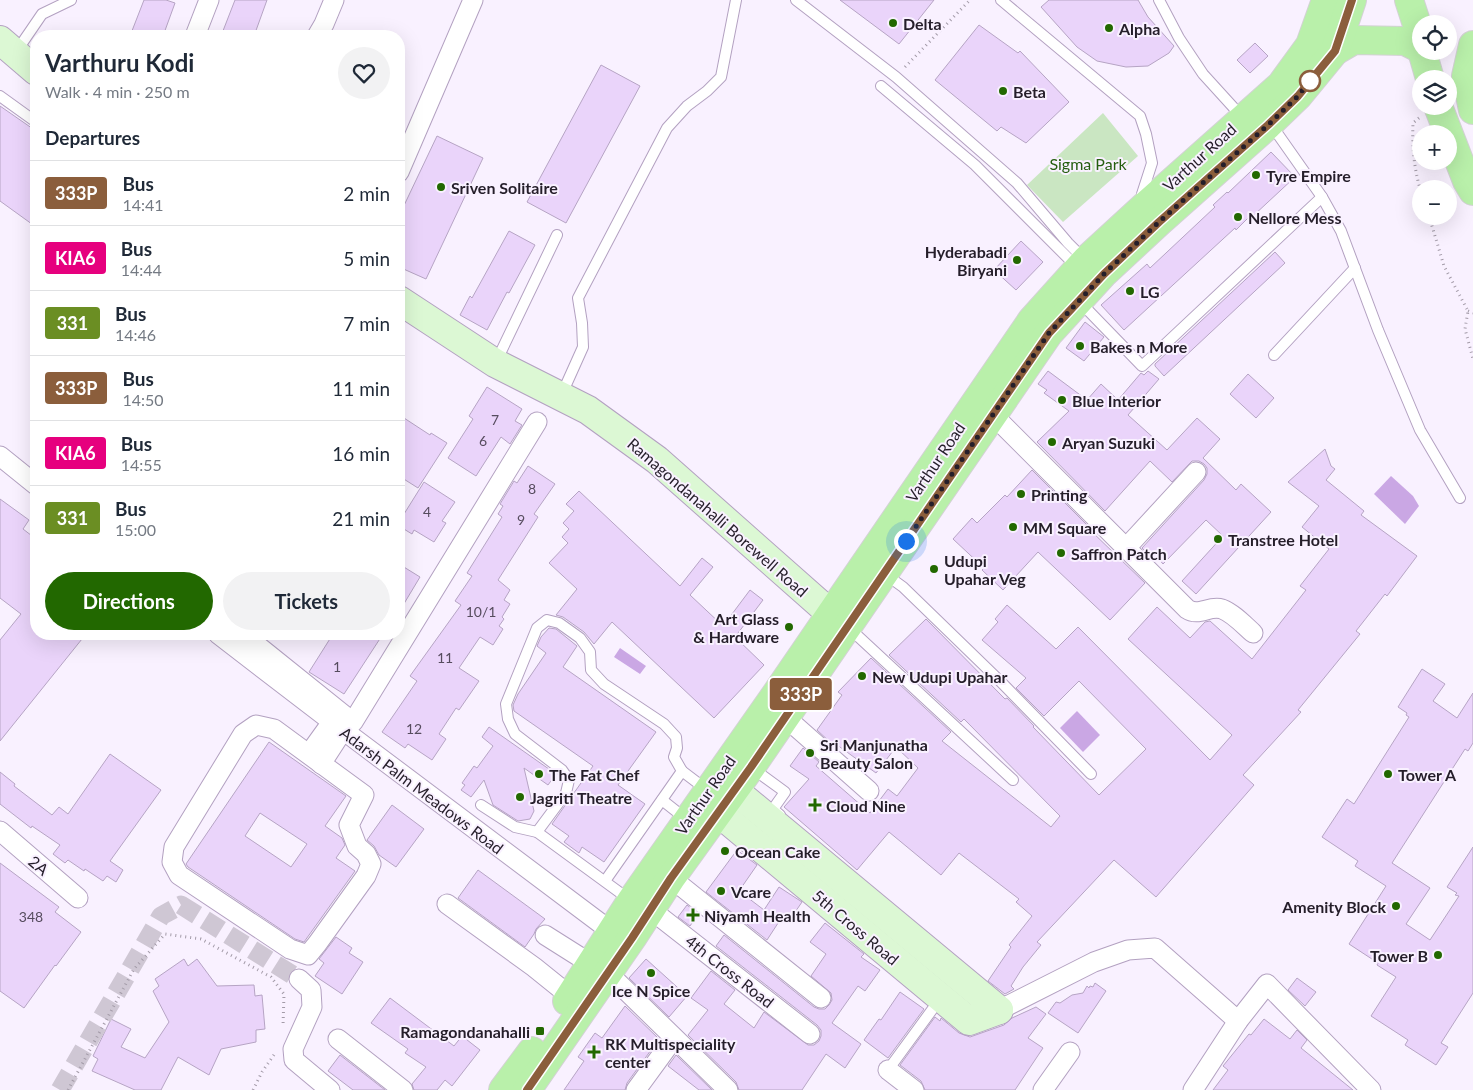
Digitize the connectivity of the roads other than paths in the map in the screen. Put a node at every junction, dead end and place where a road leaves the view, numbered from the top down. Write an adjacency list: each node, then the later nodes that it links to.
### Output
1 (71, 0): 17 (lane)
2 (209, 0): 13 (street)
3 (334, 0): 14 (street)
4 (473, 0): 27 (street)
5 (736, 0): 38 (lane)
6 (796, 0): 32 (lane)
7 (1001, 0): 29 (lane)
8 (1159, 0): 26 (lane)
9 (1326, 0): 26 (main road, Varthur Road)
10 (1352, 0): 18 (main road, Varthur Road)
11 (1409, 0): 12 (main road)
12 (1414, 15)
13 (197, 30)
14 (320, 30)
15 (1412, 45): 18 (main road)
16 (1473, 45): 22 (main road)
17 (8, 46): 19 (street)
18 (1335, 51): 26 (main road, Varthur Road)
19 (30, 66)
20 (881, 86): 32 (lane)
21 (0, 96): 25 (lane)
22 (1473, 110): 23 (main road)
23 (1457, 112)
24 (1434, 115): 28 (main road)
25 (30, 118)
26 (1255, 122): 30 (lane); 32 (main road, Varthur Road); 34 (main road, Varthur Road)
27 (405, 158)
28 (1473, 191)
29 (1142, 194)
30 (1322, 197): 33 (lane); 34 (lane)
31 (558, 235): 37 (lane)
32 (1082, 264): 47 (main road, Varthur Road)
33 (1355, 268): 36 (lane); 44 (lane)
34 (1079, 300): 39 (main road, Varthur Road)
35 (405, 304): 37 (street, Ramagondanahalli Borewell Road)
36 (1274, 355)
37 (496, 363): 38 (street, Ramagondanahalli Borewell Road)
38 (560, 397): 47 (street, Ramagondanahalli Borewell Road)
39 (993, 415): 45 (street); 46 (main road, Varthur Road)
40 (537, 422): 48 (street)
41 (0, 456): 43 (street)
42 (1196, 472): 45 (street)
43 (30, 480)
44 (1460, 498)
45 (1126, 548): 49 (street)
46 (885, 573): 47 (main road, Varthur Road); 58 (lane)
47 (839, 620): 53 (main road, Varthur Road); 59 (lane); 63 (main road, Varthur Road)
48 (405, 628)
49 (1254, 633)
50 (226, 640): 54 (street, Adarsh Palm Meadows Road)
51 (249, 640): 54 (street, Adarsh Palm Meadows Road)
52 (397, 640): 54 (street)
53 (785, 717): 56 (main road, Varthur Road); 61 (street)
54 (343, 725): 55 (street); 75 (street, Adarsh Palm Meadows Road)
55 (315, 759): 55 (street)
56 (751, 767): 60 (main road, Varthur Road); 70 (lane)
57 (682, 770): 62 (lane); 63 (lane); 67 (lane)
58 (1092, 774)
59 (1013, 780)
60 (734, 790): 63 (main road, Varthur Road); 70 (street, 5th Cross Road)
61 (869, 791)
62 (662, 800): 65 (lane); 69 (lane)
63 (713, 802): 65 (main road, Varthur Road); 68 (main road, Varthur Road); 79 (street, 5th Cross Road)
64 (480, 805): 67 (lane)
65 (687, 820): 73 (main road, Varthur Road)
66 (0, 832): 71 (street, 2A)
67 (537, 832): 69 (lane)
68 (671, 878): 73 (main road, Varthur Road); 78 (street)
69 (605, 882): 73 (lane)
70 (846, 883): 80 (street, 5th Cross Road)
71 (78, 898)
72 (447, 904): 81 (street)
73 (640, 905): 75 (main road, Varthur Road); 83 (street, 4th Cross Road)
74 (545, 935): 76 (street)
75 (622, 935): 76 (main road, Varthur Road)
76 (594, 965): 81 (main road, Varthur Road); 85 (street)
77 (299, 979): 88 (street)
78 (821, 998)
79 (940, 998): 80 (street, 5th Cross Road); 87 (lane)
80 (999, 1010): 82 (street, 5th Cross Road)
81 (566, 1013): 90 (main road, Varthur Road); 91 (main road, Varthur Road)
82 (1238, 1021): 96 (street); 97 (street)
83 (810, 1034)
84 (338, 1038): 89 (street)
85 (674, 1038): 92 (street); 93 (street)
86 (1070, 1052): 95 (street)
87 (888, 1070): 94 (street)
88 (330, 1090)
89 (403, 1090)
90 (504, 1090)
91 (527, 1090)
92 (636, 1090)
93 (728, 1090)
94 (914, 1090)
95 (1043, 1090)
96 (1193, 1090)
97 (1371, 1090)

